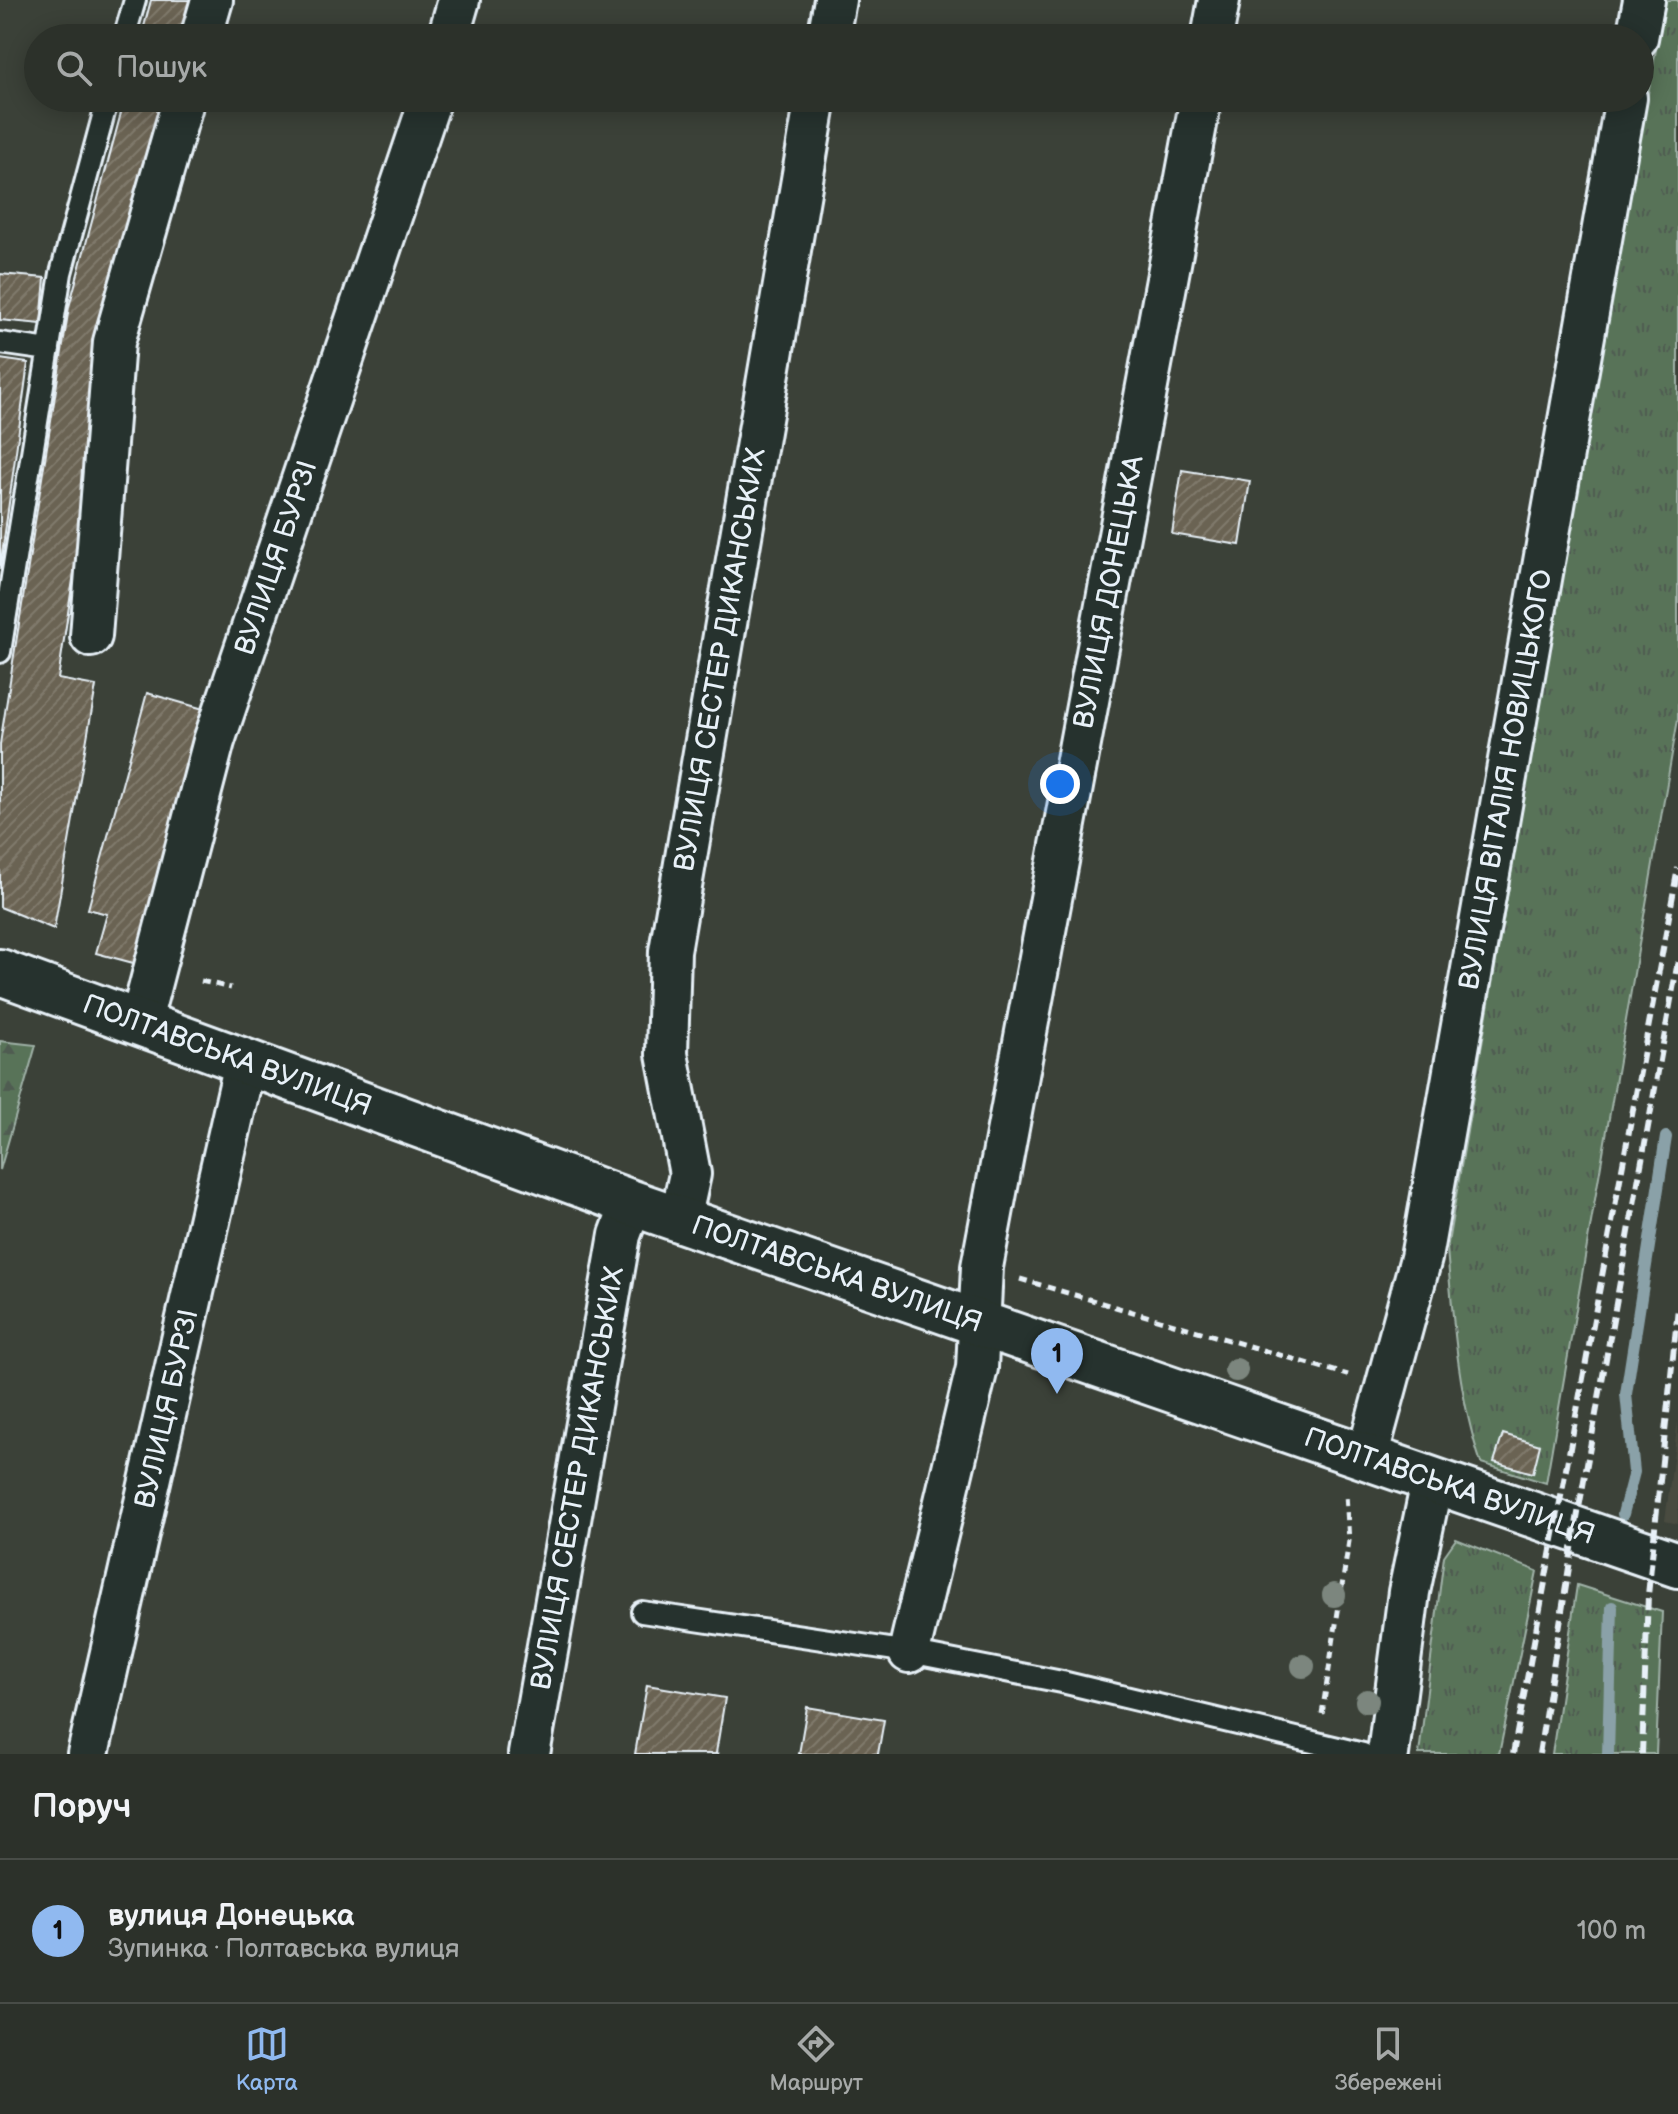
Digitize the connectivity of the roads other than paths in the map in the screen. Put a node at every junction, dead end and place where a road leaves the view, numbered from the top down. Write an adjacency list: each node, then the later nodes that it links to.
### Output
1 (135, 0): 7 (lane)
2 (212, 0): 8 (street)
3 (459, 0): 9 (street)
4 (835, 0): 10 (street)
5 (1219, 0): 11 (street)
6 (1644, 0): 12 (street)
7 (128, 24)
8 (205, 24)
9 (452, 24)
10 (831, 24)
11 (1215, 24)
12 (1640, 24)
13 (104, 112): 20 (lane)
14 (180, 112): 21 (street)
15 (426, 112): 24 (street, ВУЛИЦЯ БУРЗІ)
16 (814, 112): 27 (street, ВУЛИЦЯ СЕСТЕР ДИКАНСЬКИХ)
17 (1198, 112): 28 (street, ВУЛИЦЯ ДОНЕЦЬКА)
18 (1624, 112): 29 (street, ВУЛИЦЯ ВІТАЛІЯ НОВИЦЬКОГО)
19 (0, 343): 20 (lane)
20 (49, 350): 22 (lane)
21 (91, 636)
22 (0, 652)
23 (0, 972): 24 (main road, ПОЛТАВСЬКА ВУЛИЦЯ)
24 (140, 1024): 25 (main road, ПОЛТАВСЬКА ВУЛИЦЯ)
25 (245, 1063): 26 (main road, ПОЛТАВСЬКА ВУЛИЦЯ); 34 (street, ВУЛИЦЯ БУРЗІ)
26 (632, 1203): 27 (main road, ПОЛТАВСЬКА ВУЛИЦЯ); 35 (street, ВУЛИЦЯ СЕСТЕР ДИКАНСЬКИХ)
27 (680, 1220): 28 (main road, ПОЛТАВСЬКА ВУЛИЦЯ)
28 (979, 1323): 29 (main road, ПОЛТАВСЬКА ВУЛИЦЯ); 33 (street, ВУЛИЦЯ ДОНЕЦЬКА)
29 (1357, 1473): 30 (main road, ПОЛТАВСЬКА ВУЛИЦЯ)
30 (1432, 1482): 31 (main road, ПОЛТАВСЬКА ВУЛИЦЯ); 37 (street)
31 (1678, 1565)
32 (642, 1612): 33 (lane)
33 (909, 1652): 36 (lane)
34 (88, 1754)
35 (529, 1754)
36 (1363, 1754)
37 (1388, 1754)

